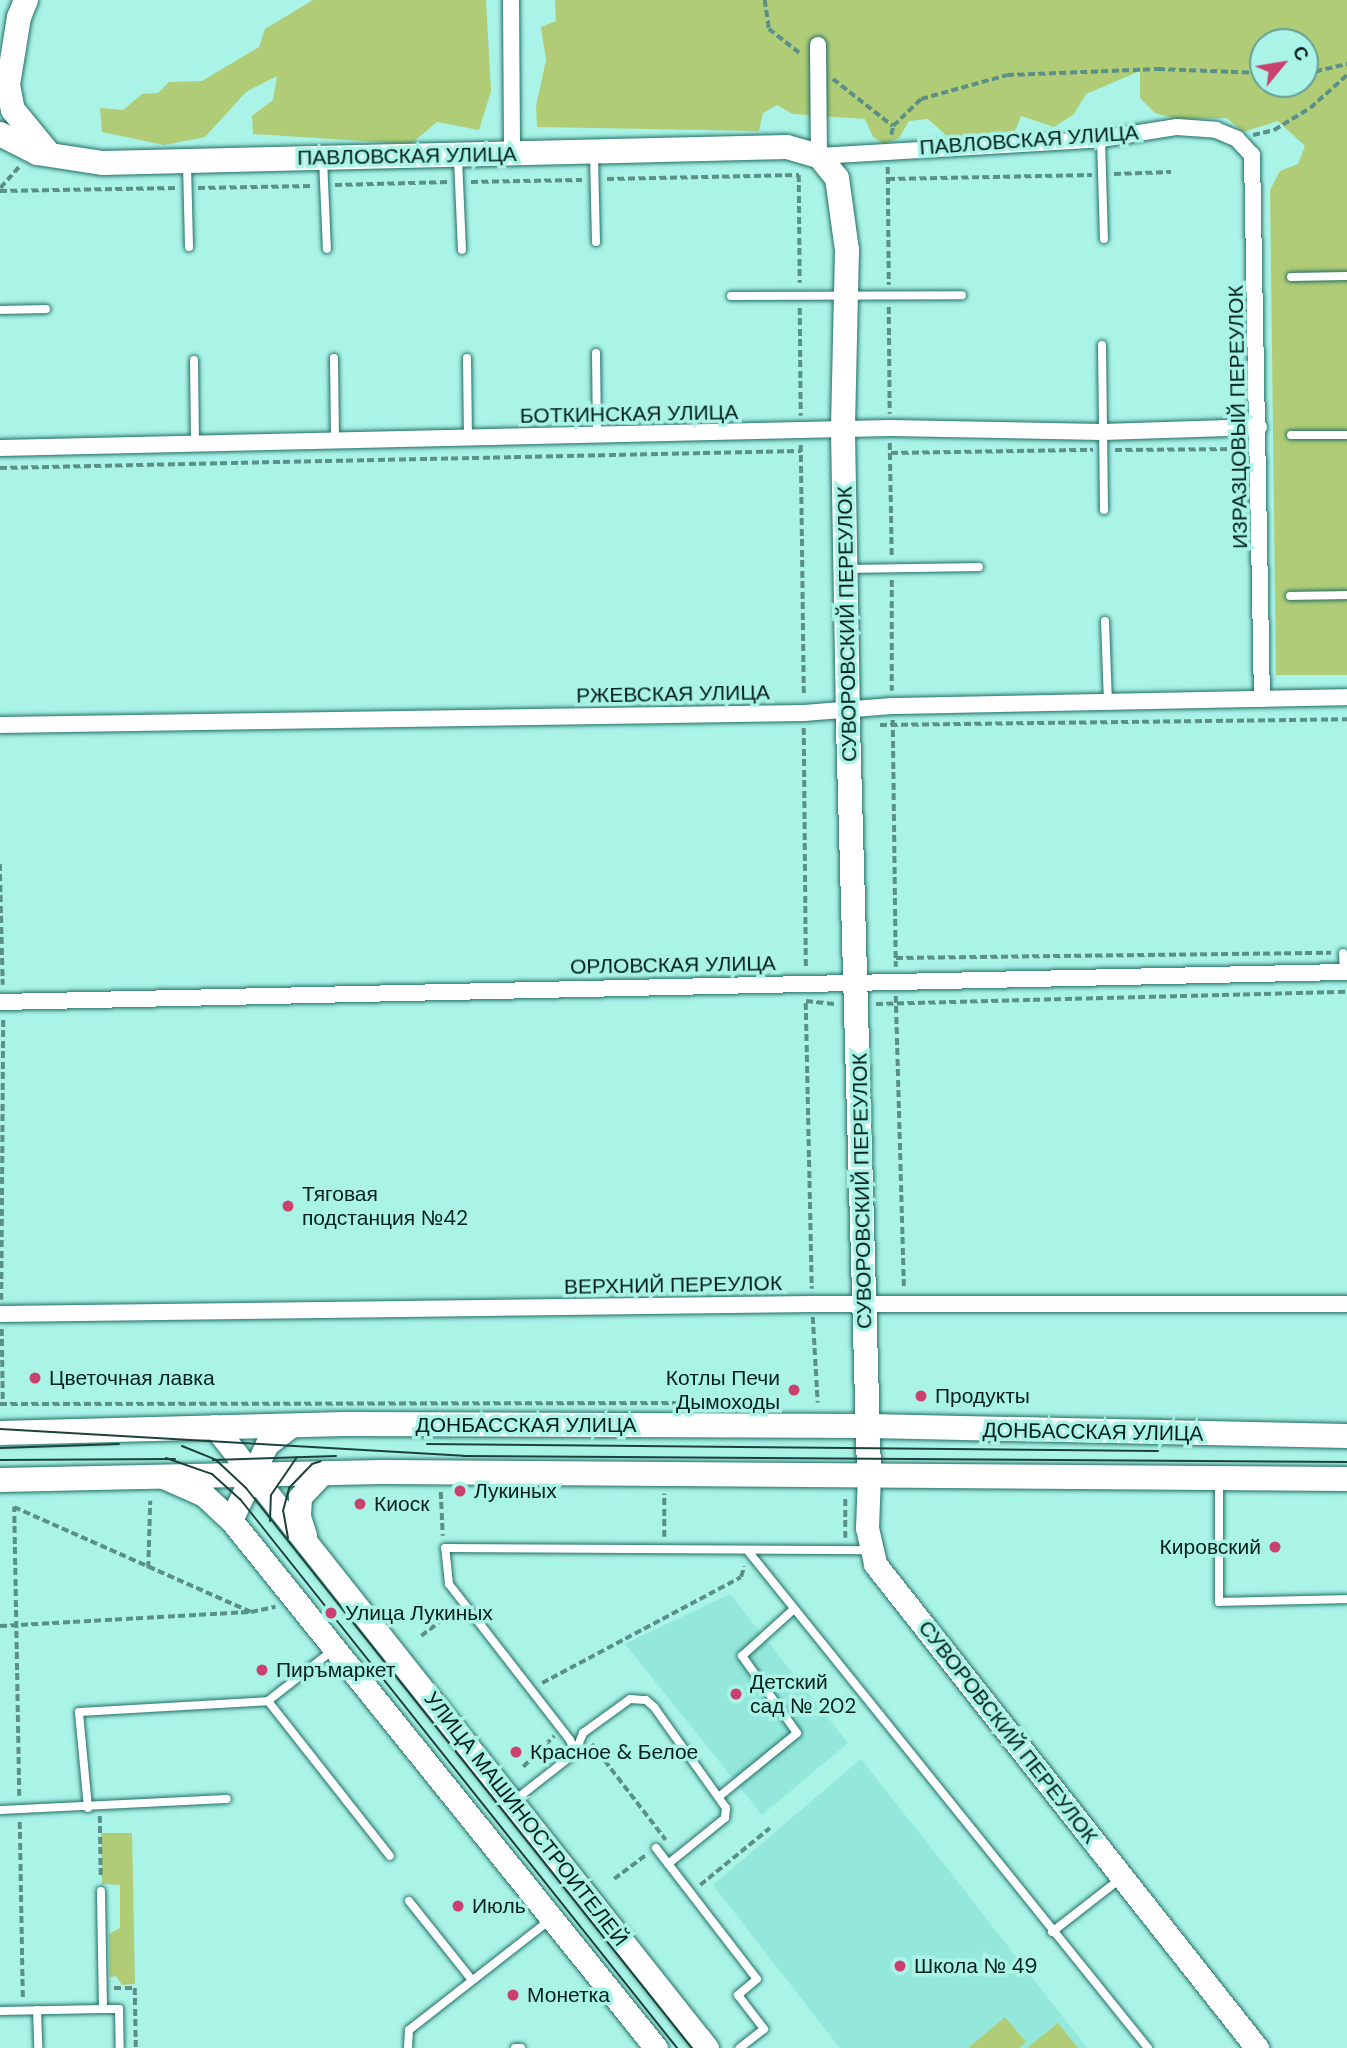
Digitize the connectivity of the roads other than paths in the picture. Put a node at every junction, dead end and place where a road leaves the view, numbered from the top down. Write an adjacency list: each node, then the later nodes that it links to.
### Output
1 (26, 0): 12 (main road)
2 (511, 0): 8 (street)
3 (818, 45): 11 (street)
4 (0, 134): 12 (main road, ПАВЛОВСКАЯ УЛИЦА)
5 (1101, 139): 6 (street, ПАВЛОВСКАЯ УЛИЦА); 11 (street, ПАВЛОВСКАЯ УЛИЦА); 14 (lane)
6 (1237, 139): 31 (street, ИЗРАЗЦОВЫЙ ПЕРЕУЛОК)
7 (594, 152): 8 (main road, ПАВЛОВСКАЯ УЛИЦА); 11 (main road, ПАВЛОВСКАЯ УЛИЦА); 15 (lane)
8 (512, 154): 10 (main road, ПАВЛОВСКАЯ УЛИЦА)
9 (323, 156): 10 (main road, ПАВЛОВСКАЯ УЛИЦА); 13 (main road, ПАВЛОВСКАЯ УЛИЦА); 17 (lane)
10 (458, 156): 18 (lane)
11 (819, 156): 21 (main road, СУВОРОВСКИЙ ПЕРЕУЛОК)
12 (55, 158): 13 (main road, ПАВЛОВСКАЯ УЛИЦА)
13 (187, 161): 16 (lane)
14 (1104, 239)
15 (596, 242)
16 (189, 247)
17 (327, 249)
18 (462, 250)
19 (1347, 276): 20 (lane)
20 (1291, 277)
21 (846, 295): 22 (lane); 23 (lane); 32 (main road, СУВОРОВСКИЙ ПЕРЕУЛОК)
22 (962, 295)
23 (731, 296)
24 (46, 309): 25 (lane)
25 (0, 310)
26 (1102, 345): 33 (lane)
27 (596, 353): 36 (lane)
28 (334, 358): 38 (lane)
29 (467, 358): 37 (lane)
30 (194, 360): 39 (lane)
31 (1259, 427): 33 (street, БОТКИНСКАЯ УЛИЦА); 48 (street, ИЗРАЗЦОВЫЙ ПЕРЕУЛОК)
32 (843, 431): 33 (street, БОТКИНСКАЯ УЛИЦА); 36 (street, БОТКИНСКАЯ УЛИЦА); 43 (main road, СУВОРОВСКИЙ ПЕРЕУЛОК)
33 (1103, 432): 41 (lane)
34 (1291, 435): 35 (lane)
35 (1347, 435)
36 (597, 436): 37 (street, БОТКИНСКАЯ УЛИЦА)
37 (468, 439): 38 (street, БОТКИНСКАЯ УЛИЦА)
38 (335, 442): 39 (street, БОТКИНСКАЯ УЛИЦА)
39 (195, 444): 40 (street, БОТКИНСКАЯ УЛИЦА)
40 (0, 448)
41 (1104, 510)
42 (979, 567): 43 (lane)
43 (846, 569): 50 (main road, СУВОРОВСКИЙ ПЕРЕУЛОК)
44 (1347, 595): 45 (lane)
45 (1290, 596)
46 (1105, 621): 49 (lane)
47 (1347, 697): 48 (street, РЖЕВСКАЯ УЛИЦА)
48 (1256, 700): 49 (street, РЖЕВСКАЯ УЛИЦА)
49 (1108, 704): 50 (street, РЖЕВСКАЯ УЛИЦА)
50 (848, 711): 51 (street, РЖЕВСКАЯ УЛИЦА); 54 (main road, СУВОРОВСКИЙ ПЕРЕУЛОК)
51 (0, 725)
52 (1343, 953): 53 (lane)
53 (1345, 972): 54 (street, ОРЛОВСКАЯ УЛИЦА)
54 (858, 981): 55 (street, ОРЛОВСКАЯ УЛИЦА); 57 (main road, СУВОРОВСКИЙ ПЕРЕУЛОК)
55 (1, 1010)
56 (1347, 1304): 57 (street, ВЕРХНИЙ ПЕРЕУЛОК)
57 (864, 1305): 58 (street, ВЕРХНИЙ ПЕРЕУЛОК); 61 (main road, СУВОРОВСКИЙ ПЕРЕУЛОК)
58 (1, 1314)
59 (292, 1425): 60 (main road, ДОНБАССКАЯ УЛИЦА); 61 (main road, ДОНБАССКАЯ УЛИЦА); 64 (main road)
60 (214, 1426): 62 (main road, ДОНБАССКАЯ УЛИЦА); 64 (main road, УЛИЦА МАШИНОСТРОИТЕЛЕЙ)
61 (870, 1426): 63 (main road, ДОНБАССКАЯ УЛИЦА); 66 (main road, СУВОРОВСКИЙ ПЕРЕУЛОК)
62 (0, 1433)
63 (1347, 1436)
64 (253, 1473): 65 (main road, ДОНБАССКАЯ УЛИЦА); 67 (main road, ДОНБАССКАЯ УЛИЦА); 71 (main road); 72 (main road, УЛИЦА МАШИНОСТРОИТЕЛЕЙ)
65 (322, 1473): 66 (main road, ДОНБАССКАЯ УЛИЦА); 72 (main road)
66 (869, 1474): 68 (main road, ДОНБАССКАЯ УЛИЦА); 73 (main road, СУВОРОВСКИЙ ПЕРЕУЛОК)
67 (162, 1476): 70 (main road, ДОНБАССКАЯ УЛИЦА); 71 (main road, УЛИЦА МАШИНОСТРОИТЕЛЕЙ)
68 (1219, 1478): 69 (main road, ДОНБАССКАЯ УЛИЦА); 75 (lane)
69 (1347, 1479)
70 (0, 1480)
71 (231, 1520): 77 (main road, УЛИЦА МАШИНОСТРОИТЕЛЕЙ)
72 (307, 1541): 82 (main road, УЛИЦА МАШИНОСТРОИТЕЛЕЙ)
73 (872, 1550): 74 (lane); 88 (main road, СУВОРОВСКИЙ ПЕРЕУЛОК)
74 (748, 1551): 76 (lane); 79 (lane)
75 (1347, 1599)
76 (794, 1609): 80 (lane); 92 (lane)
77 (333, 1650): 78 (lane); 91 (main road, УЛИЦА МАШИНОСТРОИТЕЛЕЙ)
78 (268, 1701): 83 (lane); 86 (lane)
79 (575, 1753): 80 (lane); 82 (lane)
80 (721, 1795): 87 (lane)
81 (227, 1799): 83 (lane)
82 (513, 1802): 103 (main road, УЛИЦА МАШИНОСТРОИТЕЛЕЙ)
83 (88, 1808): 84 (lane)
84 (0, 1810)
85 (656, 1847): 87 (lane)
86 (390, 1856)
87 (668, 1864): 104 (lane)
88 (1122, 1877): 92 (lane); 106 (main road, СУВОРОВСКИЙ ПЕРЕУЛОК)
89 (101, 1891): 94 (lane)
90 (408, 1901): 93 (lane)
91 (553, 1918): 93 (lane); 102 (main road, УЛИЦА МАШИНОСТРОИТЕЛЕЙ)
92 (1052, 1932): 105 (lane)
93 (472, 1980): 99 (lane)
94 (103, 2009): 95 (lane); 98 (lane)
95 (37, 2010): 96 (lane); 97 (lane)
96 (0, 2011)
97 (38, 2048)
98 (120, 2048)
99 (408, 2048)
100 (515, 2048): 101 (lane)
101 (522, 2048)
102 (656, 2048)
103 (707, 2048)
104 (740, 2048)
105 (1148, 2048)
106 (1257, 2048)

